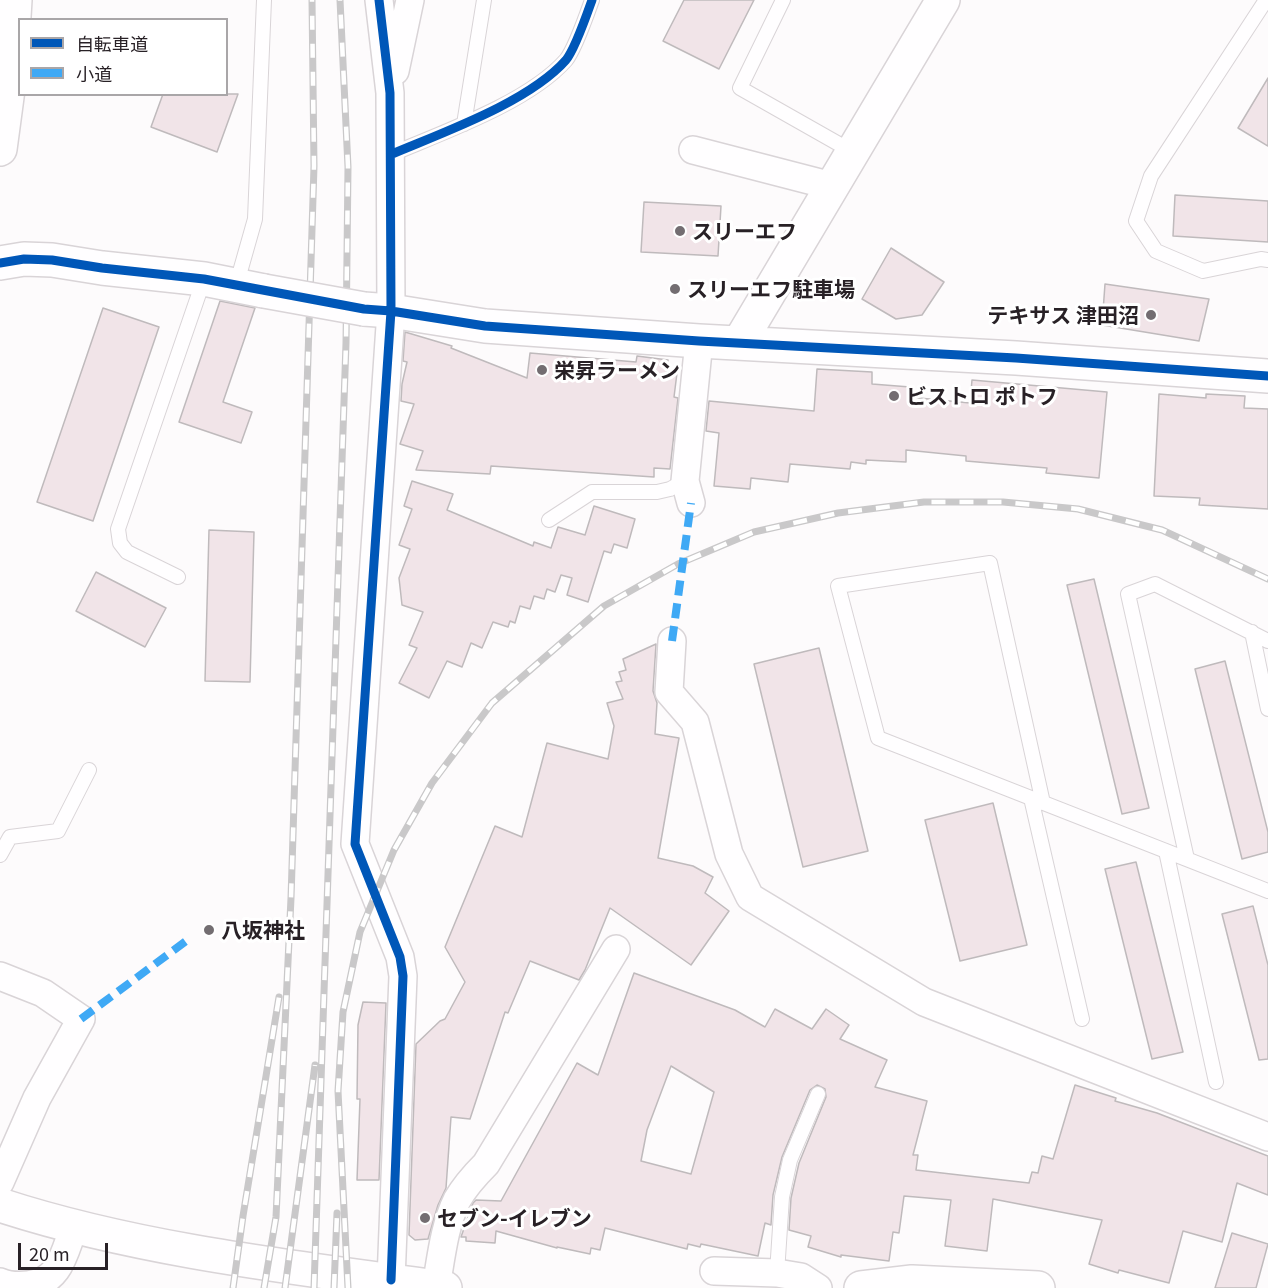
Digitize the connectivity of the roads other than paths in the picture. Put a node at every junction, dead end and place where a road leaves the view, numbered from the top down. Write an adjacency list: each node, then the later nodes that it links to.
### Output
1 (15, 0): 10 (street)
2 (264, 0): 21 (lane)
3 (379, 0): 11 (street)
4 (410, 0): 11 (street)
5 (484, 0): 12 (lane)
6 (592, 0): 12 (lane)
7 (783, 0): 15 (lane)
8 (943, 0): 15 (street)
9 (1266, 0): 18 (lane)
10 (5, 66): 13 (street)
11 (390, 93): 16 (street)
12 (464, 124): 16 (lane)
13 (0, 149)
14 (693, 150): 17 (street)
15 (853, 152): 17 (street)
16 (392, 154): 22 (street)
17 (832, 186): 24 (street)
18 (1268, 260)
19 (0, 263): 20 (street)
20 (204, 279): 21 (street); 28 (lane)
21 (250, 288): 22 (street, bridge)
22 (377, 310): 23 (street); 50 (street)
23 (699, 341): 24 (street); 26 (street)
24 (739, 343): 25 (street)
25 (1268, 376)
26 (688, 492): 27 (lane)
27 (549, 520)
28 (178, 577)
29 (1252, 632): 31 (lane); 32 (lane); 37 (lane)
30 (672, 641): 44 (street)
31 (1268, 641)
32 (1268, 710)
33 (89, 770): 36 (lane)
34 (1037, 801): 34 (lane); 35 (lane); 41 (lane)
35 (1166, 851): 37 (lane); 42 (lane)
36 (0, 855)
37 (1187, 859): 38 (lane)
38 (1268, 891)
39 (616, 949): 52 (street)
40 (0, 975): 45 (street)
41 (1082, 1019)
42 (1216, 1082)
43 (818, 1094): 49 (lane)
44 (1268, 1137)
45 (0, 1182)
46 (0, 1205): 47 (street)
47 (83, 1229): 50 (street); 51 (street); 53 (street)
48 (714, 1271): 49 (street)
49 (777, 1272): 54 (street)
50 (391, 1280): 52 (street)
51 (5, 1285)
52 (440, 1287)
53 (66, 1288)
54 (818, 1288)
55 (861, 1288): 56 (street)
56 (1038, 1288)

